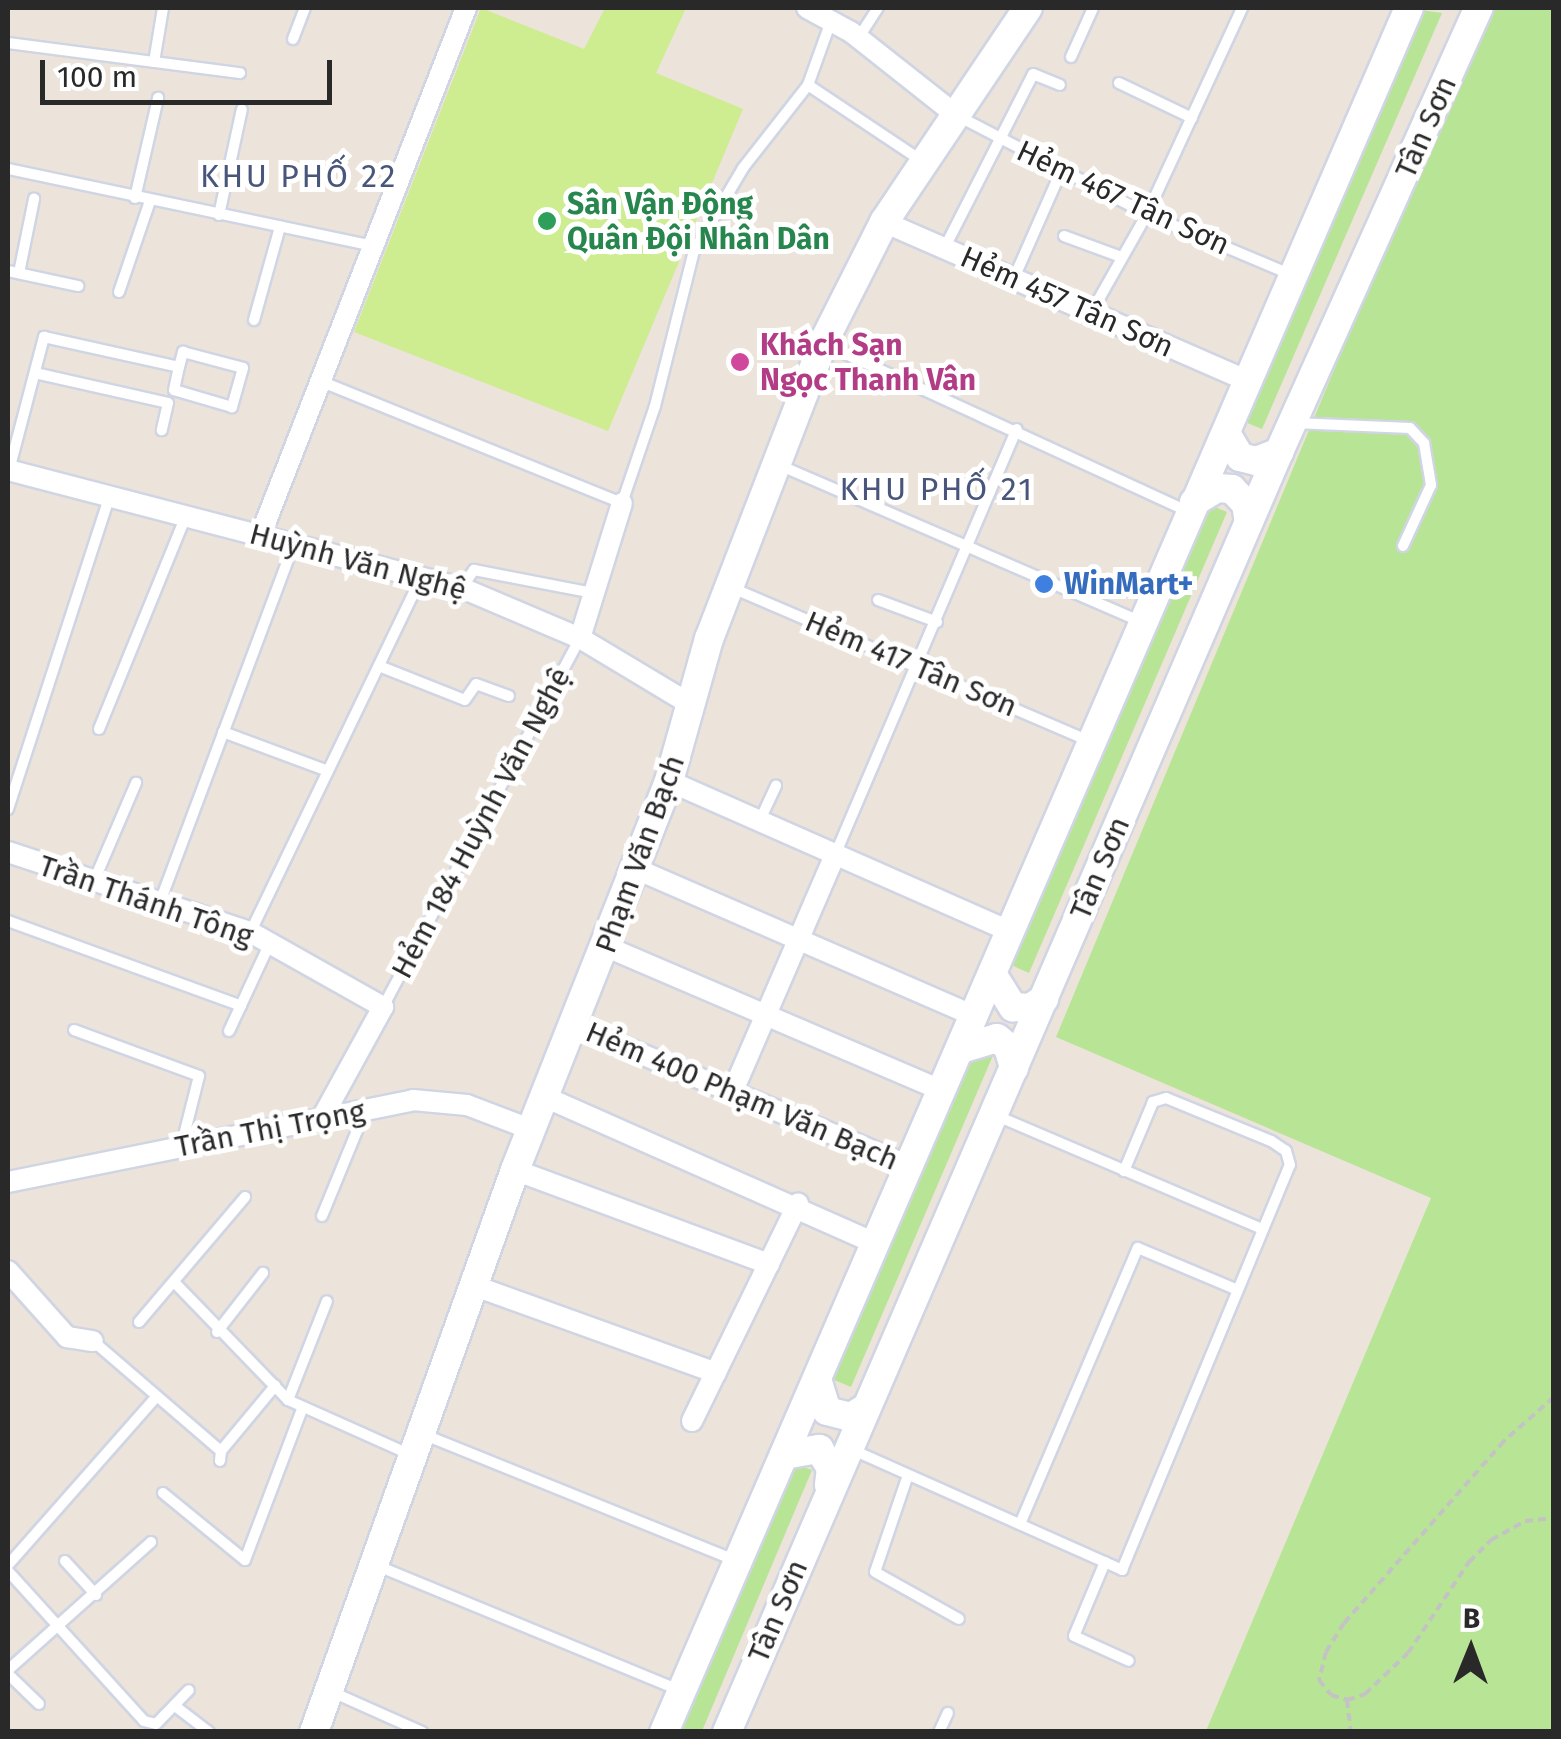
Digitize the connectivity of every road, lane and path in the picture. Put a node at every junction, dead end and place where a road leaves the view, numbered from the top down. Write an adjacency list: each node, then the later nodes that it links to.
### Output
1 (163, 8): 16 (lane)
2 (305, 8): 13 (lane)
3 (466, 8): 37 (street)
4 (808, 8): 11 (street)
5 (878, 8): 12 (lane)
6 (1028, 8): 23 (street, Phạm Văn Bạch)
7 (1094, 8): 15 (lane)
8 (1242, 8): 24 (lane)
9 (1409, 8): 41 (street, Tân Sơn)
10 (1479, 8): 52 (street, Tân Sơn)
11 (831, 21): 12 (street); 20 (lane)
12 (859, 38): 23 (street)
13 (293, 39)
14 (8, 43): 16 (lane)
15 (1070, 57)
16 (154, 62): 17 (lane)
17 (240, 73)
18 (1119, 83): 24 (lane)
19 (1060, 85): 25 (lane)
20 (808, 86): 26 (lane); 60 (lane)
21 (158, 98): 29 (lane)
22 (242, 109): 33 (lane)
23 (955, 114): 25 (lane, Hẻm 467 Tân Sơn); 26 (street, Phạm Văn Bạch)
24 (1192, 118): 32 (lane)
25 (1000, 140): 28 (lane, Hẻm 467 Tân Sơn); 38 (lane)
26 (923, 161): 34 (street, Phạm Văn Bạch)
27 (8, 169): 29 (lane)
28 (1062, 169): 32 (lane, Hẻm 467 Tân Sơn); 42 (lane)
29 (135, 198): 31 (lane)
30 (34, 199): 40 (lane)
31 (150, 201): 33 (lane); 44 (lane)
32 (1147, 214): 39 (lane); 41 (lane, Hẻm 467 Tân Sơn)
33 (219, 215): 35 (lane)
34 (884, 222): 38 (street, Hẻm 457 Tân Sơn); 47 (street, Phạm Văn Bạch)
35 (280, 228): 37 (lane); 46 (lane)
36 (1064, 236): 39 (lane)
37 (370, 245): 50 (street)
38 (945, 247): 42 (street, Hẻm 457 Tân Sơn)
39 (1121, 257): 45 (lane)
40 (13, 272): 43 (lane)
41 (1294, 276): 51 (street, Tân Sơn)
42 (1014, 279): 45 (street, Hẻm 457 Tân Sơn)
43 (78, 286)
44 (119, 292)
45 (1090, 314): 51 (street, Hẻm 457 Tân Sơn)
46 (254, 320)
47 (823, 344): 53 (lane); 57 (street, Phạm Văn Bạch)
48 (179, 367): 48 (lane); 49 (lane)
49 (35, 374): 54 (lane); 58 (lane)
50 (319, 381): 60 (lane); 64 (street)
51 (1250, 382): 55 (street, Tân Sơn)
52 (1292, 423): 56 (street, Tân Sơn); 67 (lane)
53 (1017, 428): 61 (lane); 66 (lane)
54 (162, 430)
55 (1227, 434): 56 (street); 61 (street, Tân Sơn)
56 (1279, 452): 63 (street, Tân Sơn)
57 (774, 463): 66 (lane); 69 (street, Phạm Văn Bạch)
58 (8, 471): 59 (street, Huỳnh Văn Nghệ)
59 (109, 498): 62 (street, Huỳnh Văn Nghệ); 87 (lane)
60 (622, 503): 71 (street)
61 (1191, 507): 63 (street); 73 (street, Tân Sơn)
62 (186, 518): 64 (street, Huỳnh Văn Nghệ); 80 (lane)
63 (1249, 522): 101 (street, Tân Sơn)
64 (262, 534): 65 (street, Huỳnh Văn Nghệ)
65 (294, 543): 68 (street, Huỳnh Văn Nghệ); 81 (lane)
66 (969, 546): 73 (lane); 74 (lane)
67 (1403, 546)
68 (422, 576): 70 (street, Huỳnh Văn Nghệ); 76 (lane)
69 (730, 586): 77 (lane, Hẻm 417 Tân Sơn); 79 (street, Phạm Văn Bạch)
70 (462, 588): 71 (lane); 75 (street, Huỳnh Văn Nghệ)
71 (594, 594): 75 (street)
72 (878, 600): 74 (lane)
73 (1141, 621): 82 (street, Tân Sơn)
74 (937, 622): 77 (lane)
75 (580, 638): 79 (street, Huỳnh Văn Nghệ); 103 (lane, Hẻm 184 Huỳnh Văn Nghệ)
76 (379, 666): 78 (lane); 83 (lane)
77 (918, 666): 82 (lane, Hẻm 417 Tân Sơn); 90 (lane)
78 (508, 696)
79 (690, 704): 84 (street, Phạm Văn Bạch)
80 (99, 729)
81 (223, 732): 83 (lane); 93 (lane)
82 (1091, 742): 96 (street, Tân Sơn)
83 (328, 771): 95 (lane)
84 (669, 781): 88 (street); 91 (street, Phạm Văn Bạch)
85 (136, 783): 92 (lane)
86 (776, 786): 88 (lane)
87 (8, 809)
88 (760, 821): 90 (street)
89 (8, 852): 92 (street, Trần Thánh Tông)
90 (835, 855): 96 (street); 97 (street)
91 (634, 868): 97 (street); 99 (street, Phạm Văn Bạch)
92 (94, 881): 93 (street, Trần Thánh Tông)
93 (160, 902): 95 (street, Trần Thánh Tông)
94 (8, 921): 102 (lane)
95 (250, 932): 98 (street, Trần Thánh Tông)
96 (1011, 932): 100 (street, Tân Sơn)
97 (798, 938): 104 (street); 105 (street)
98 (269, 946): 102 (lane); 103 (street, Trần Thánh Tông)
99 (608, 948): 104 (street); 106 (street, Phạm Văn Bạch)
100 (994, 977): 101 (street); 105 (street, Tân Sơn)
101 (1044, 999): 110 (street, Tân Sơn)
102 (241, 1006): 108 (lane)
103 (383, 1008): 116 (street)
104 (766, 1014): 111 (street); 112 (street)
105 (977, 1016): 109 (street, Tân Sơn)
106 (572, 1025): 112 (street, Hẻm 400 Phạm Văn Bạch); 113 (street, Phạm Văn Bạch)
107 (74, 1030): 118 (lane)
108 (229, 1031)
109 (964, 1048): 110 (street); 111 (street, Tân Sơn)
110 (1014, 1068): 115 (street, Tân Sơn)
111 (943, 1091): 119 (street, Tân Sơn)
112 (732, 1093): 119 (street, Hẻm 400 Phạm Văn Bạch)
113 (546, 1097): 117 (street, Phạm Văn Bạch); 124 (street)
114 (366, 1110): 116 (street, Trần Thị Trọng); 117 (street, Trần Thị Trọng); 125 (lane)
115 (994, 1115): 121 (lane); 144 (street, Tân Sơn)
116 (322, 1118): 118 (street, Trần Thị Trọng)
117 (530, 1130): 120 (street, Phạm Văn Bạch)
118 (181, 1147): 122 (street, Trần Thị Trọng)
119 (910, 1167): 127 (street, Tân Sơn)
120 (515, 1170): 128 (street); 132 (street, Phạm Văn Bạch)
121 (1124, 1171): 126 (lane); 126 (lane)
122 (8, 1182)
123 (246, 1198): 131 (lane)
124 (798, 1204): 127 (street); 128 (street)
125 (322, 1216)
126 (1262, 1229): 133 (lane)
127 (875, 1243): 139 (street, Tân Sơn)
128 (770, 1264): 138 (street)
129 (8, 1271): 137 (street)
130 (263, 1273): 136 (lane)
131 (176, 1284): 135 (lane); 136 (lane)
132 (476, 1286): 138 (street); 147 (street, Phạm Văn Bạch)
133 (1238, 1290): 154 (lane); 158 (lane)
134 (327, 1301): 143 (lane)
135 (139, 1322)
136 (217, 1332): 140 (lane)
137 (93, 1341): 141 (lane)
138 (716, 1373): 146 (street)
139 (818, 1382): 144 (street); 149 (street, Tân Sơn)
140 (275, 1386): 141 (lane); 143 (lane)
141 (157, 1396): 160 (lane)
142 (1554, 1397): 169 (path)
143 (288, 1400): 145 (lane)
144 (864, 1409): 148 (street, Tân Sơn)
145 (302, 1410): 147 (lane); 152 (lane)
146 (692, 1422)
147 (415, 1444): 157 (lane); 159 (street, Phạm Văn Bạch)
148 (847, 1448): 150 (lane); 151 (street, Tân Sơn)
149 (784, 1456): 151 (street); 157 (street, Tân Sơn)
150 (908, 1474): 154 (lane); 162 (lane)
151 (828, 1491): 177 (street, Tân Sơn)
152 (163, 1493)
153 (1554, 1518): 169 (path)
154 (1020, 1524): 158 (lane)
155 (151, 1542): 161 (lane)
156 (64, 1561): 161 (lane)
157 (737, 1561): 168 (street, Tân Sơn)
158 (1105, 1562): 164 (lane)
159 (376, 1566): 167 (street, Phạm Văn Bạch); 168 (lane)
160 (8, 1568): 163 (lane)
161 (96, 1595): 163 (lane)
162 (958, 1619)
163 (60, 1629): 165 (lane); 171 (lane)
164 (1130, 1661)
165 (8, 1672): 170 (lane)
166 (189, 1690): 171 (lane)
167 (330, 1691): 174 (street, Phạm Văn Bạch); 175 (lane)
168 (682, 1691): 176 (street, Tân Sơn)
169 (1347, 1700): 181 (path)
170 (38, 1704)
171 (175, 1706): 173 (lane)
172 (948, 1713): 178 (lane)
173 (209, 1732)
174 (314, 1732)
175 (422, 1732)
176 (664, 1732)
177 (727, 1732)
178 (940, 1732)
179 (1222, 1732): 180 (path)
180 (1240, 1732)
181 (1351, 1732)

